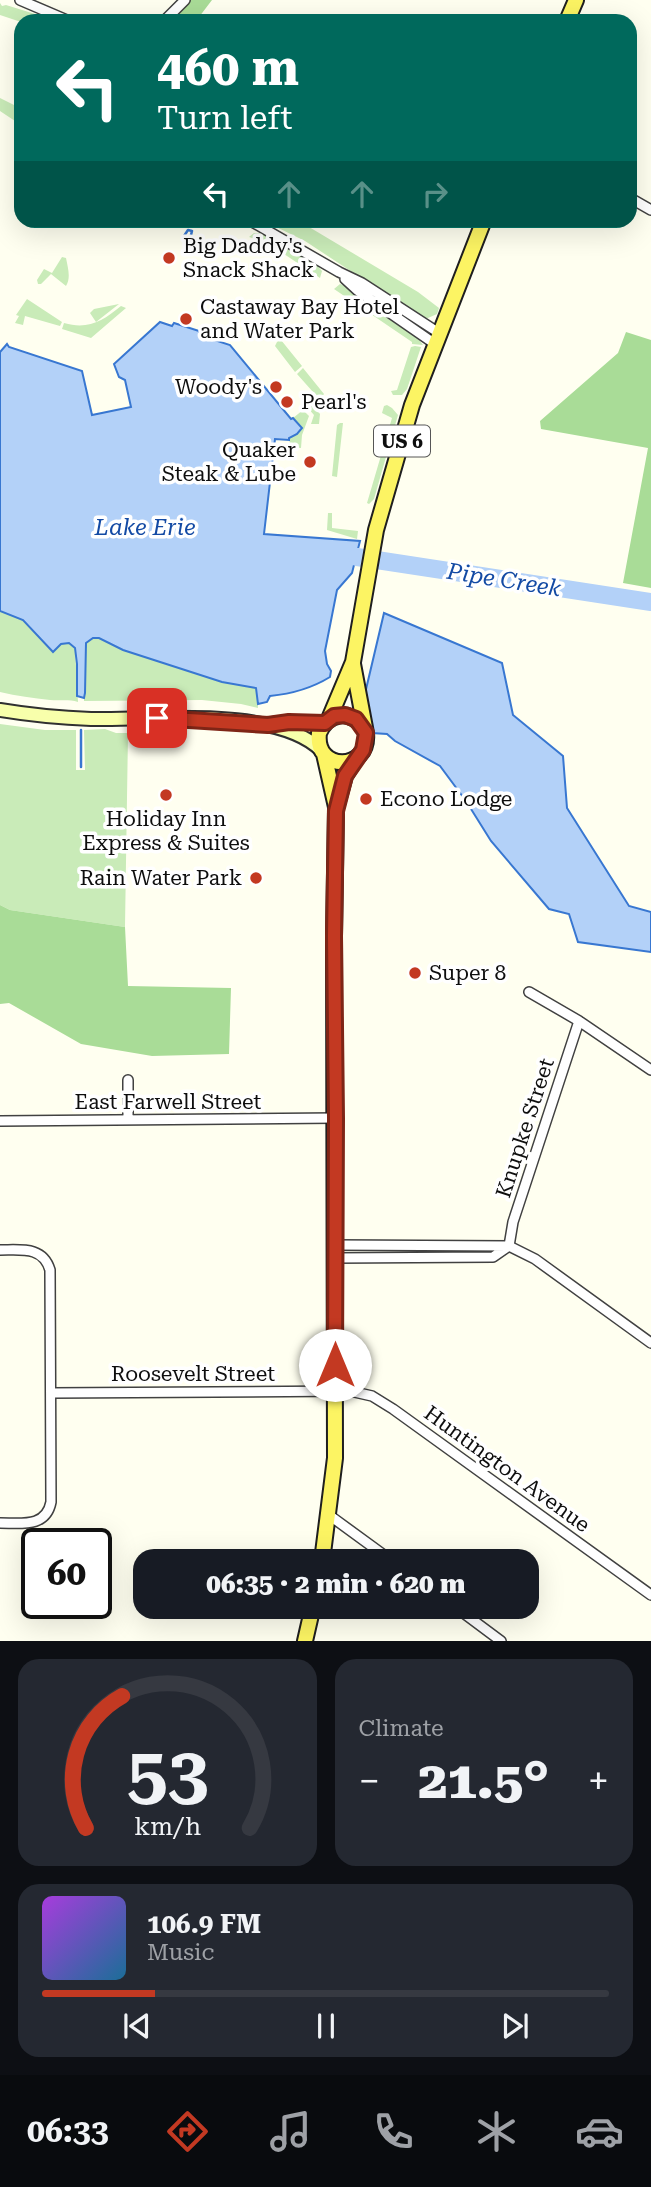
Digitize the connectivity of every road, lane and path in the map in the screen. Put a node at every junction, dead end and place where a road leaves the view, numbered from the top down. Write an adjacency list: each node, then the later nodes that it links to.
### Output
1 (20, 0): 3 (street)
2 (185, 0): 4 (street)
3 (53, 14)
4 (170, 14)
5 (263, 228): 7 (street)
6 (481, 228): 7 (main road, US 6)
7 (437, 338): 8 (main road, US 6)
8 (353, 662): 10 (main road, US 6); 12 (main road, US 6)
9 (0, 710): 11 (main road)
10 (327, 721): 11 (main road); 12 (main road); 13 (main road)
11 (268, 725): 13 (main road)
12 (363, 728): 14 (main road)
13 (323, 752): 14 (main road); 15 (main road)
14 (356, 758): 15 (main road)
15 (337, 808): 20 (main road)
16 (529, 992): 17 (street)
17 (579, 1021): 18 (street); 23 (street, Knupke Street)
18 (651, 1070)
19 (128, 1080): 21 (street)
20 (336, 1118): 21 (street, East Farwell Street); 25 (main road)
21 (128, 1120): 22 (street, East Farwell Street)
22 (0, 1121)
23 (509, 1246): 25 (street); 26 (street)
24 (0, 1250): 28 (street)
25 (335, 1252): 27 (main road)
26 (651, 1343)
27 (335, 1391): 28 (street, Roosevelt Street); 29 (main road); 33 (street, Huntington Avenue)
28 (51, 1393): 30 (street)
29 (329, 1515): 31 (main road); 32 (street)
30 (0, 1523)
31 (324, 1549)
32 (376, 1549)
33 (651, 1595)
34 (310, 1619): 36 (main road)
35 (471, 1619): 37 (street)
36 (305, 1641)
37 (501, 1641)

